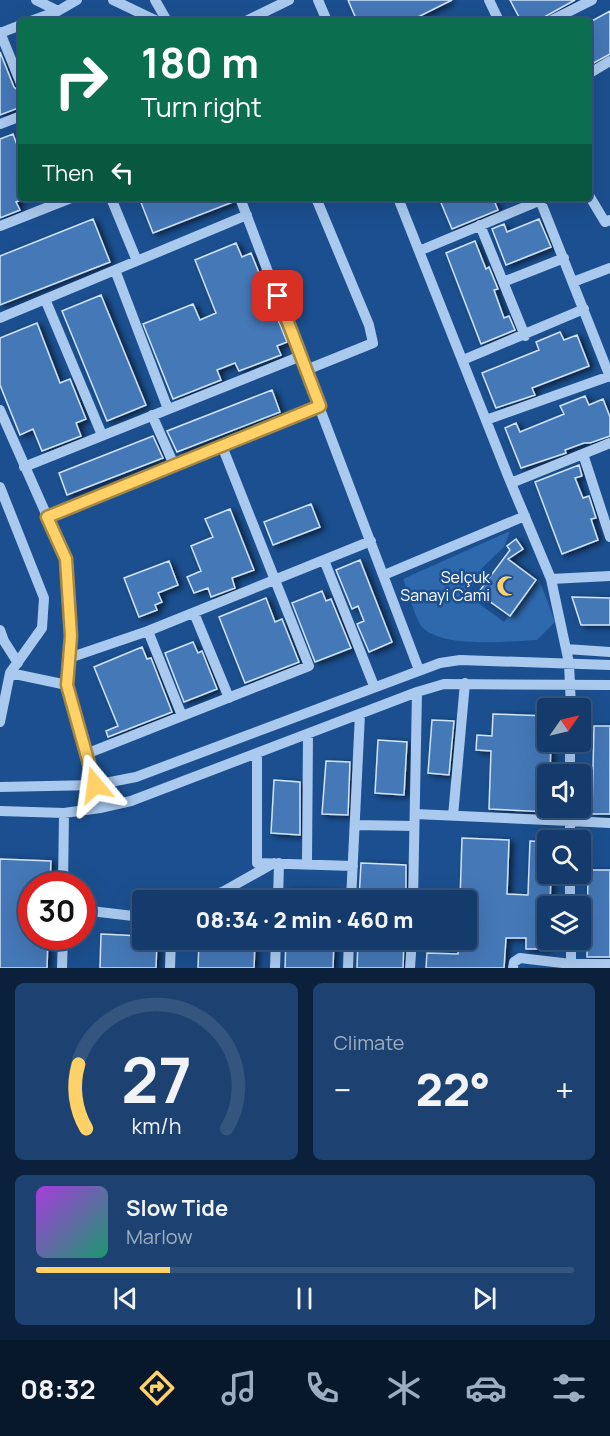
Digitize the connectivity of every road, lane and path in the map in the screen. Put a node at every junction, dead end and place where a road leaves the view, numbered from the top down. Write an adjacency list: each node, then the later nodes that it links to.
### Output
1 (36, 0): 9 (street)
2 (77, 0): 9 (street)
3 (113, 0): 11 (street)
4 (155, 0): 12 (street)
5 (289, 0): 13 (street)
6 (318, 0): 14 (street)
7 (489, 0): 15 (street)
8 (592, 0): 16 (street)
9 (58, 10): 10 (street)
10 (38, 18)
11 (151, 18)
12 (165, 18)
13 (252, 18)
14 (326, 18)
15 (498, 18)
16 (556, 18)
17 (18, 26): 18 (street)
18 (0, 33): 21 (street)
19 (610, 62): 20 (street)
20 (592, 72)
21 (18, 77)
22 (18, 117): 23 (street)
23 (0, 124)
24 (592, 200): 33 (street)
25 (63, 201): 35 (street)
26 (112, 201): 38 (street)
27 (241, 201): 32 (street)
28 (317, 201): 49 (street)
29 (399, 201): 36 (street)
30 (538, 201): 34 (street)
31 (544, 201): 37 (street)
32 (247, 215): 38 (street); 47 (street)
33 (608, 224)
34 (480, 225): 36 (street); 41 (street)
35 (0, 226)
36 (419, 251): 48 (street)
37 (564, 258): 41 (street); 42 (street)
38 (137, 261): 40 (street)
39 (610, 268): 42 (street)
40 (114, 270): 43 (street); 52 (street)
41 (503, 282): 46 (street)
42 (573, 282): 44 (street)
43 (45, 299): 45 (street); 56 (street)
44 (584, 309): 46 (street); 50 (street)
45 (0, 318)
46 (525, 336): 48 (street)
47 (301, 356): 49 (street); 52 (street)
48 (463, 360): 55 (street)
49 (306, 370): 51 (street)
50 (610, 376): 55 (street)
51 (320, 406): 58 (street); 67 (street)
52 (168, 409): 54 (street)
53 (0, 410): 61 (street)
54 (152, 415): 56 (street); 60 (street)
55 (486, 420): 62 (street)
56 (102, 435): 61 (street)
57 (610, 443): 59 (street)
58 (222, 446): 60 (street); 71 (street)
59 (583, 454): 62 (street); 66 (street)
60 (174, 465): 65 (street)
61 (24, 467): 65 (street)
62 (511, 483): 64 (street)
63 (0, 487): 79 (street)
64 (525, 516): 69 (street); 72 (street)
65 (47, 517): 78 (street)
66 (610, 537)
67 (371, 541): 68 (street); 69 (street)
68 (324, 560): 71 (street); 88 (street)
69 (384, 575): 82 (street)
70 (610, 576): 72 (street)
71 (276, 579): 73 (street); 90 (street)
72 (551, 579): 76 (street)
73 (194, 613): 75 (street); 90 (street)
74 (0, 630): 79 (street)
75 (148, 632): 78 (street); 94 (street)
76 (566, 649): 77 (street); 80 (street)
77 (610, 652)
78 (69, 658): 86 (street)
79 (18, 663): 83 (street)
80 (569, 663): 81 (street); 82 (street); 85 (street)
81 (610, 665)
82 (419, 670): 88 (street)
83 (10, 674): 86 (street); 92 (street)
84 (465, 683): 85 (street); 89 (street); 105 (street)
85 (571, 684): 87 (street); 91 (street)
86 (67, 685): 97 (street)
87 (610, 685)
88 (374, 686): 99 (street)
89 (417, 692): 93 (street); 104 (street)
90 (229, 698): 94 (street)
91 (571, 698)
92 (2, 707): 95 (street)
93 (360, 714): 96 (street); 108 (street)
94 (182, 716): 97 (street)
95 (0, 722)
96 (308, 734): 98 (street); 112 (street)
97 (86, 754): 99 (street)
98 (258, 754): 101 (street); 111 (street)
99 (95, 785): 100 (street); 101 (street)
100 (0, 787)
101 (100, 808): 103 (street)
102 (0, 811): 103 (street)
103 (63, 813): 114 (street)
104 (415, 814): 105 (street); 109 (street)
105 (453, 816): 106 (street)
106 (570, 821): 107 (street); 110 (street)
107 (610, 823)
108 (355, 825): 109 (street); 113 (street)
109 (414, 826): 118 (street)
110 (570, 830)
111 (277, 863): 112 (street); 115 (street); 116 (street)
112 (307, 864): 113 (street)
113 (353, 866): 117 (street)
114 (63, 872)
115 (226, 890)
116 (278, 890)
117 (352, 890)
118 (412, 890)
119 (96, 912): 120 (street)
120 (132, 916)
121 (63, 950): 129 (street)
122 (171, 950): 130 (street)
123 (276, 950): 131 (street)
124 (349, 950): 132 (street)
125 (411, 950): 133 (street)
126 (571, 950): 128 (street)
127 (610, 964): 128 (street)
128 (571, 966): 134 (street)
129 (62, 968)
130 (170, 968)
131 (275, 968)
132 (348, 968)
133 (410, 968)
134 (513, 968)

